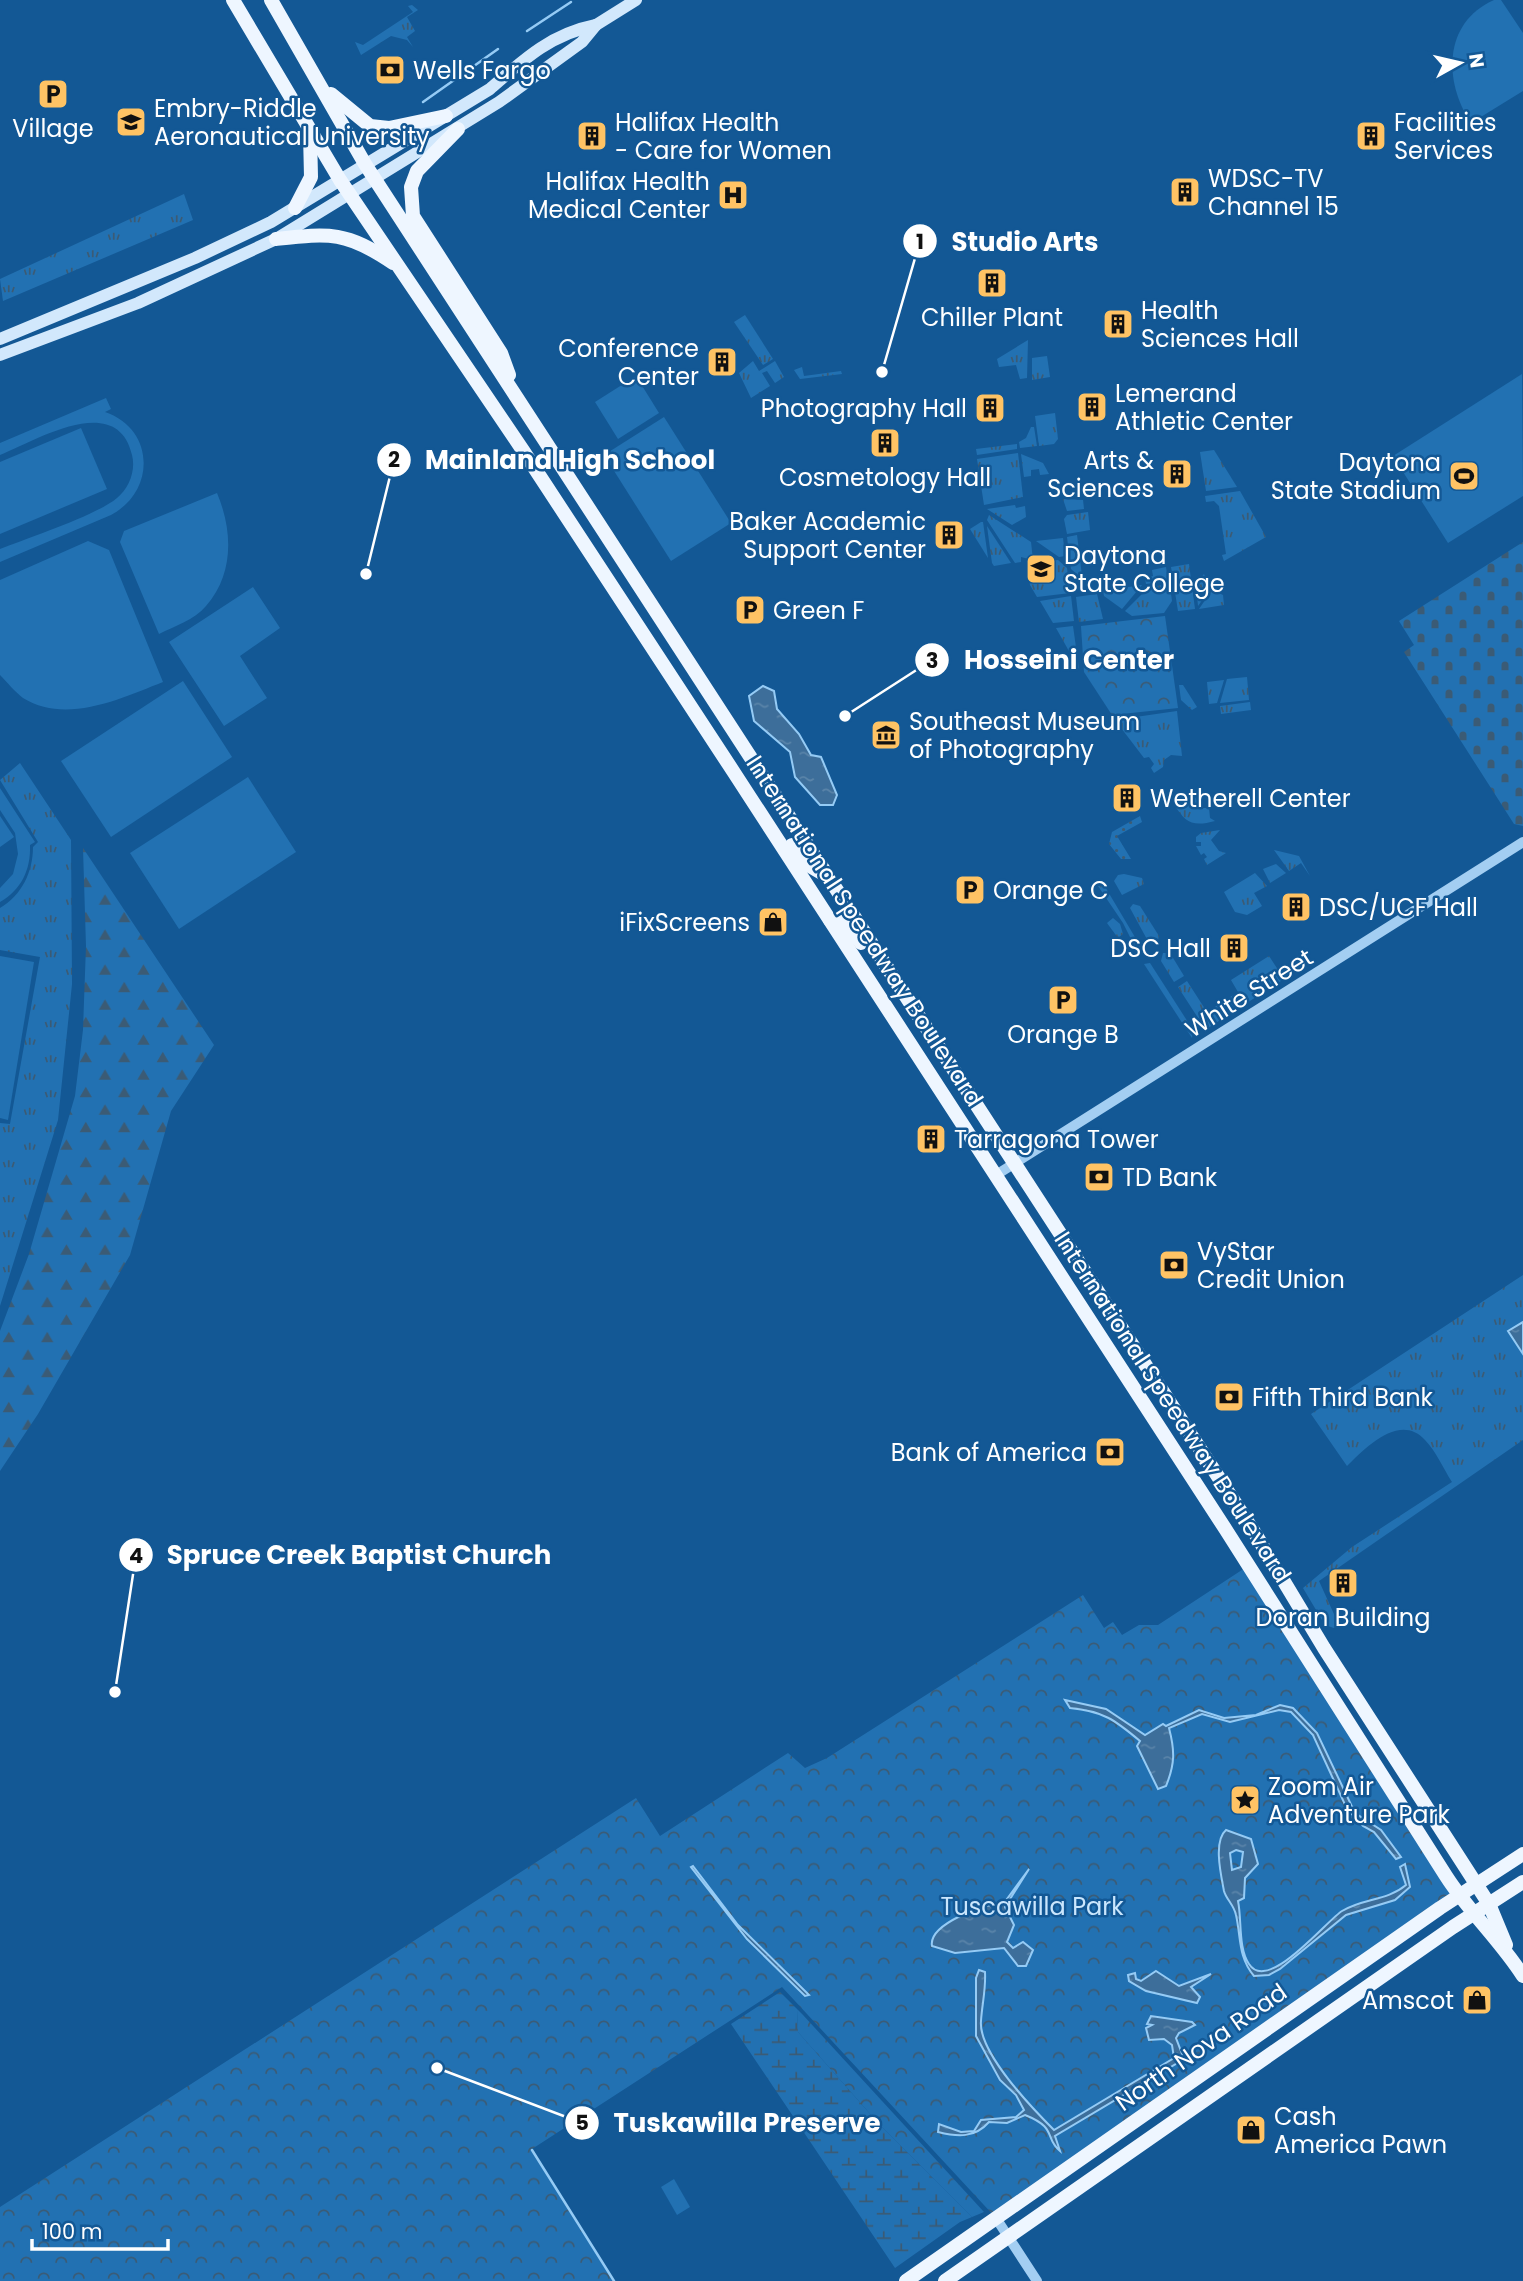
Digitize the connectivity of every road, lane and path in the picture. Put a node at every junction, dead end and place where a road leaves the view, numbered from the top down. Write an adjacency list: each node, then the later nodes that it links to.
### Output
1 (233, 0): 8 (main road, International Speedway Boulevard)
2 (271, 0): 5 (main road, International Speedway Boulevard)
3 (636, 0): 4 (main road)
4 (596, 25): 6 (main road); 7 (main road)
5 (321, 85): 6 (main road); 9 (main road, International Speedway Boulevard)
6 (446, 116): 9 (main road)
7 (458, 129): 10 (main road); 18 (main road)
8 (310, 132): 11 (main road, International Speedway Boulevard); 13 (main road)
9 (365, 164): 10 (main road, International Speedway Boulevard); 11 (main road)
10 (374, 177): 12 (main road); 18 (main road, International Speedway Boulevard)
11 (340, 180): 12 (main road, International Speedway Boulevard); 13 (main road)
12 (350, 193): 14 (main road); 15 (main road, International Speedway Boulevard)
13 (295, 208): 16 (main road)
14 (276, 239): 15 (main road); 17 (main road)
15 (398, 266): 19 (main road, International Speedway Boulevard)
16 (0, 339)
17 (0, 355)
18 (518, 399): 20 (main road, International Speedway Boulevard)
19 (579, 536): 20 (main road); 21 (main road, International Speedway Boulevard)
20 (655, 614): 23 (main road, International Speedway Boulevard)
21 (733, 771): 23 (main road); 24 (main road, International Speedway Boulevard)
22 (1522, 845): 26 (street, White Street)
23 (828, 877): 25 (main road, International Speedway Boulevard)
24 (830, 920): 25 (main road); 27 (main road, International Speedway Boulevard)
25 (922, 1020): 26 (main road, International Speedway Boulevard)
26 (1016, 1163): 27 (street, White Street); 29 (main road, International Speedway Boulevard)
27 (996, 1175): 28 (main road, International Speedway Boulevard)
28 (1226, 1530): 29 (main road); 33 (main road, International Speedway Boulevard)
29 (1324, 1648): 32 (main road, International Speedway Boulevard)
30 (1523, 1854): 32 (main road, North Nova Road)
31 (1523, 1882): 34 (main road, North Nova Road)
32 (1476, 1884): 33 (main road, North Nova Road); 34 (main road, International Speedway Boulevard)
33 (1458, 1895): 35 (main road, International Speedway Boulevard); 38 (main road, North Nova Road)
34 (1489, 1904): 35 (main road, North Nova Road); 36 (main road, International Speedway Boulevard)
35 (1472, 1914): 36 (main road, International Speedway Boulevard); 39 (main road, North Nova Road)
36 (1509, 1954): 37 (main road, International Speedway Boulevard)
37 (1523, 1976)
38 (996, 2218): 39 (street); 40 (main road, North Nova Road)
39 (1008, 2237): 41 (main road, North Nova Road); 42 (street)
40 (906, 2281)
41 (945, 2281)
42 (1037, 2281)

